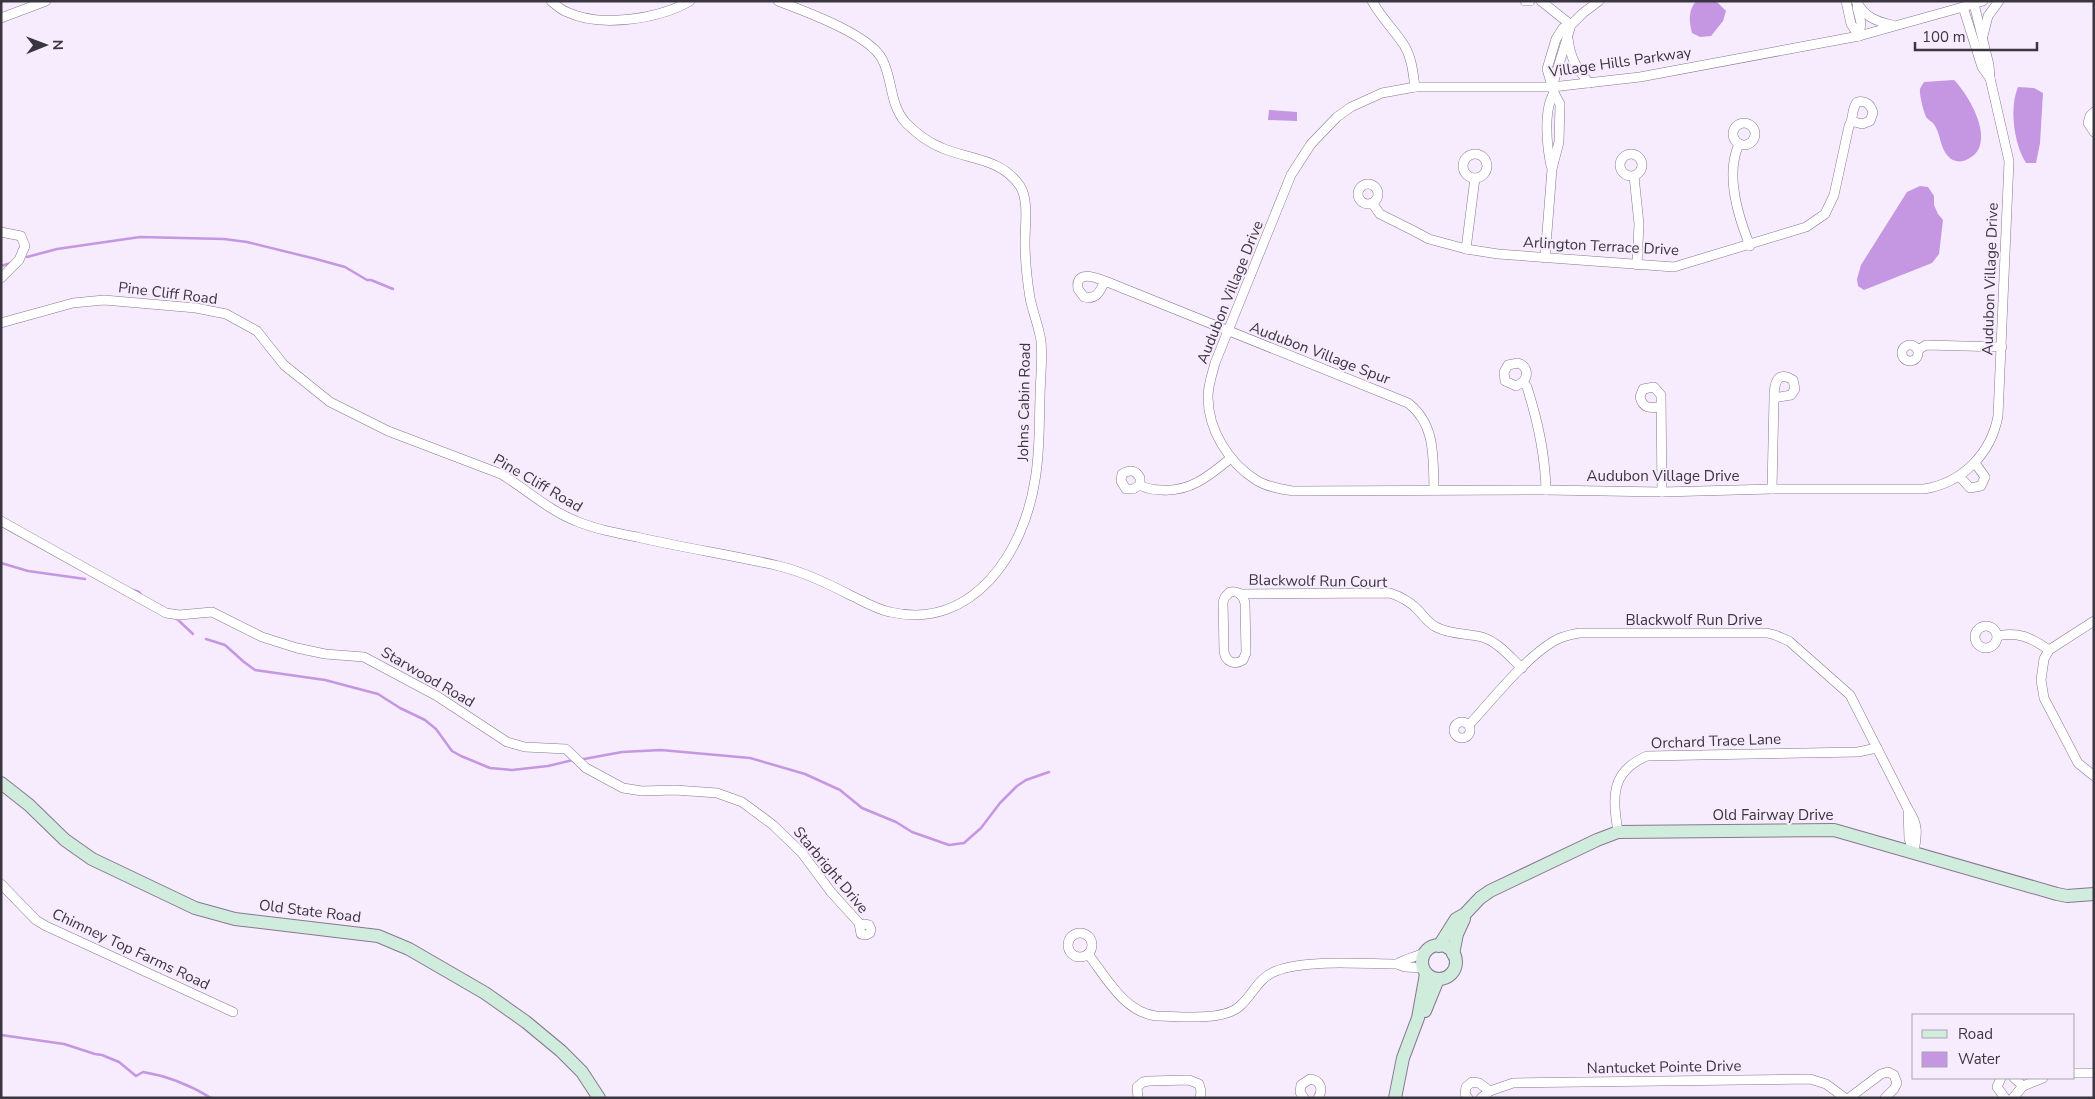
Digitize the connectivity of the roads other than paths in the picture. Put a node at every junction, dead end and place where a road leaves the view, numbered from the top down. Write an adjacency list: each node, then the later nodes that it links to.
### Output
1 (46, 1): 16 (street)
2 (551, 1): 3 (street)
3 (690, 1)
4 (778, 1): 57 (street, Johns Cabin Road)
5 (1372, 1): 24 (street)
6 (1525, 1): 7 (street)
7 (1530, 1)
8 (1541, 1): 17 (street)
9 (1599, 1): 17 (street)
10 (1846, 1): 19 (street)
11 (1855, 1): 18 (street); 19 (street)
12 (1983, 1): 14 (street, Village Hills Parkway)
13 (1999, 1): 20 (street)
14 (1974, 4): 15 (street, Village Hills Parkway); 20 (street, Audubon Village Drive)
15 (1963, 7): 18 (street, Village Hills Parkway); 22 (street, Audubon Village Drive)
16 (1, 18)
17 (1571, 25): 21 (street); 25 (street)
18 (1895, 26): 19 (street, Village Hills Parkway)
19 (1859, 36): 23 (street, Village Hills Parkway)
20 (1983, 36): 22 (street, Audubon Village Drive)
21 (1568, 39): 23 (street); 25 (street)
22 (1990, 78): 43 (street, Audubon Village Drive)
23 (1590, 83): 25 (street, Village Hills Parkway)
24 (1416, 87): 25 (street, Village Hills Parkway); 33 (street, Village Hills Parkway)
25 (1553, 90): 37 (street)
26 (2094, 112): 28 (street)
27 (1852, 122): 35 (street, Arlington Terrace Drive)
28 (2094, 132)
29 (1739, 144): 35 (street)
30 (1634, 176): 38 (street)
31 (1475, 178): 36 (street)
32 (1372, 203): 36 (street, Arlington Terrace Drive)
33 (1280, 206): 42 (street, Audubon Village Drive)
34 (1, 232): 39 (street)
35 (1750, 246): 38 (street, Arlington Terrace Drive)
36 (1466, 249): 37 (street, Arlington Terrace Drive)
37 (1545, 258): 38 (street, Arlington Terrace Drive)
38 (1637, 264)
39 (1, 278)
40 (1105, 281): 42 (street, Audubon Village Spur)
41 (1, 323): 57 (street, Pine Cliff Road)
42 (1227, 332): 48 (street, Audubon Village Drive); 53 (street, Audubon Village Spur)
43 (2002, 347): 44 (street); 49 (street, Audubon Village Drive)
44 (1918, 350)
45 (1523, 382): 54 (street)
46 (1774, 398): 46 (street); 52 (street)
47 (1661, 407): 47 (street); 55 (street)
48 (1231, 458): 51 (street); 53 (street, Audubon Village Drive)
49 (1975, 463): 50 (street, Audubon Village Drive); 50 (street)
50 (1960, 477): 52 (street, Audubon Village Drive)
51 (1140, 485)
52 (1772, 489): 55 (street, Audubon Village Drive)
53 (1434, 490): 54 (street, Audubon Village Drive)
54 (1546, 490): 55 (street, Audubon Village Drive)
55 (1662, 492)
56 (1, 521): 64 (street, Starwood Road)
57 (1024, 524)
58 (1240, 594): 58 (street, Blackwolf Run Court); 62 (street, Blackwolf Run Court)
59 (2094, 621): 61 (street)
60 (1997, 636): 61 (street)
61 (2049, 650): 66 (street)
62 (1522, 668): 63 (street, Blackwolf Run Drive); 65 (street, Blackwolf Run Drive)
63 (1469, 725)
64 (566, 748): 73 (street, Starbright Drive)
65 (1877, 748): 68 (street, Orchard Trace Lane); 69 (street, Blackwolf Run Drive)
66 (2094, 776)
67 (1, 783): 88 (street, Old State Road)
68 (1618, 832): 69 (street, Old Fairway Drive); 72 (street, Old Fairway Drive)
69 (1914, 852): 71 (street, Old Fairway Drive)
70 (1, 884): 80 (street, Chimney Top Farms Road)
71 (2094, 894)
72 (1466, 914): 74 (street, Old Fairway Drive); 77 (street, Old Fairway Drive)
73 (860, 926)
74 (1439, 946): 75 (street); 77 (street)
75 (1426, 952): 78 (street); 79 (street)
76 (1088, 954): 78 (street)
77 (1453, 954): 79 (street)
78 (1398, 964): 79 (street)
79 (1429, 974): 93 (street)
80 (233, 1012)
81 (2075, 1073): 82 (street)
82 (2094, 1073)
83 (2001, 1079): 99 (street)
84 (2015, 1079): 86 (street)
85 (2040, 1079): 86 (street)
86 (2023, 1086): 100 (street)
87 (1490, 1091): 94 (street); 95 (street, Nantucket Pointe Drive); 96 (street, Nantucket Pointe Drive)
88 (599, 1098)
89 (1138, 1098): 90 (street)
90 (1200, 1098)
91 (1304, 1098): 92 (street)
92 (1318, 1098)
93 (1395, 1098)
94 (1468, 1098)
95 (1481, 1098)
96 (1845, 1098)
97 (1849, 1098): 98 (street)
98 (1885, 1098)
99 (2005, 1098)
100 (2013, 1098)

